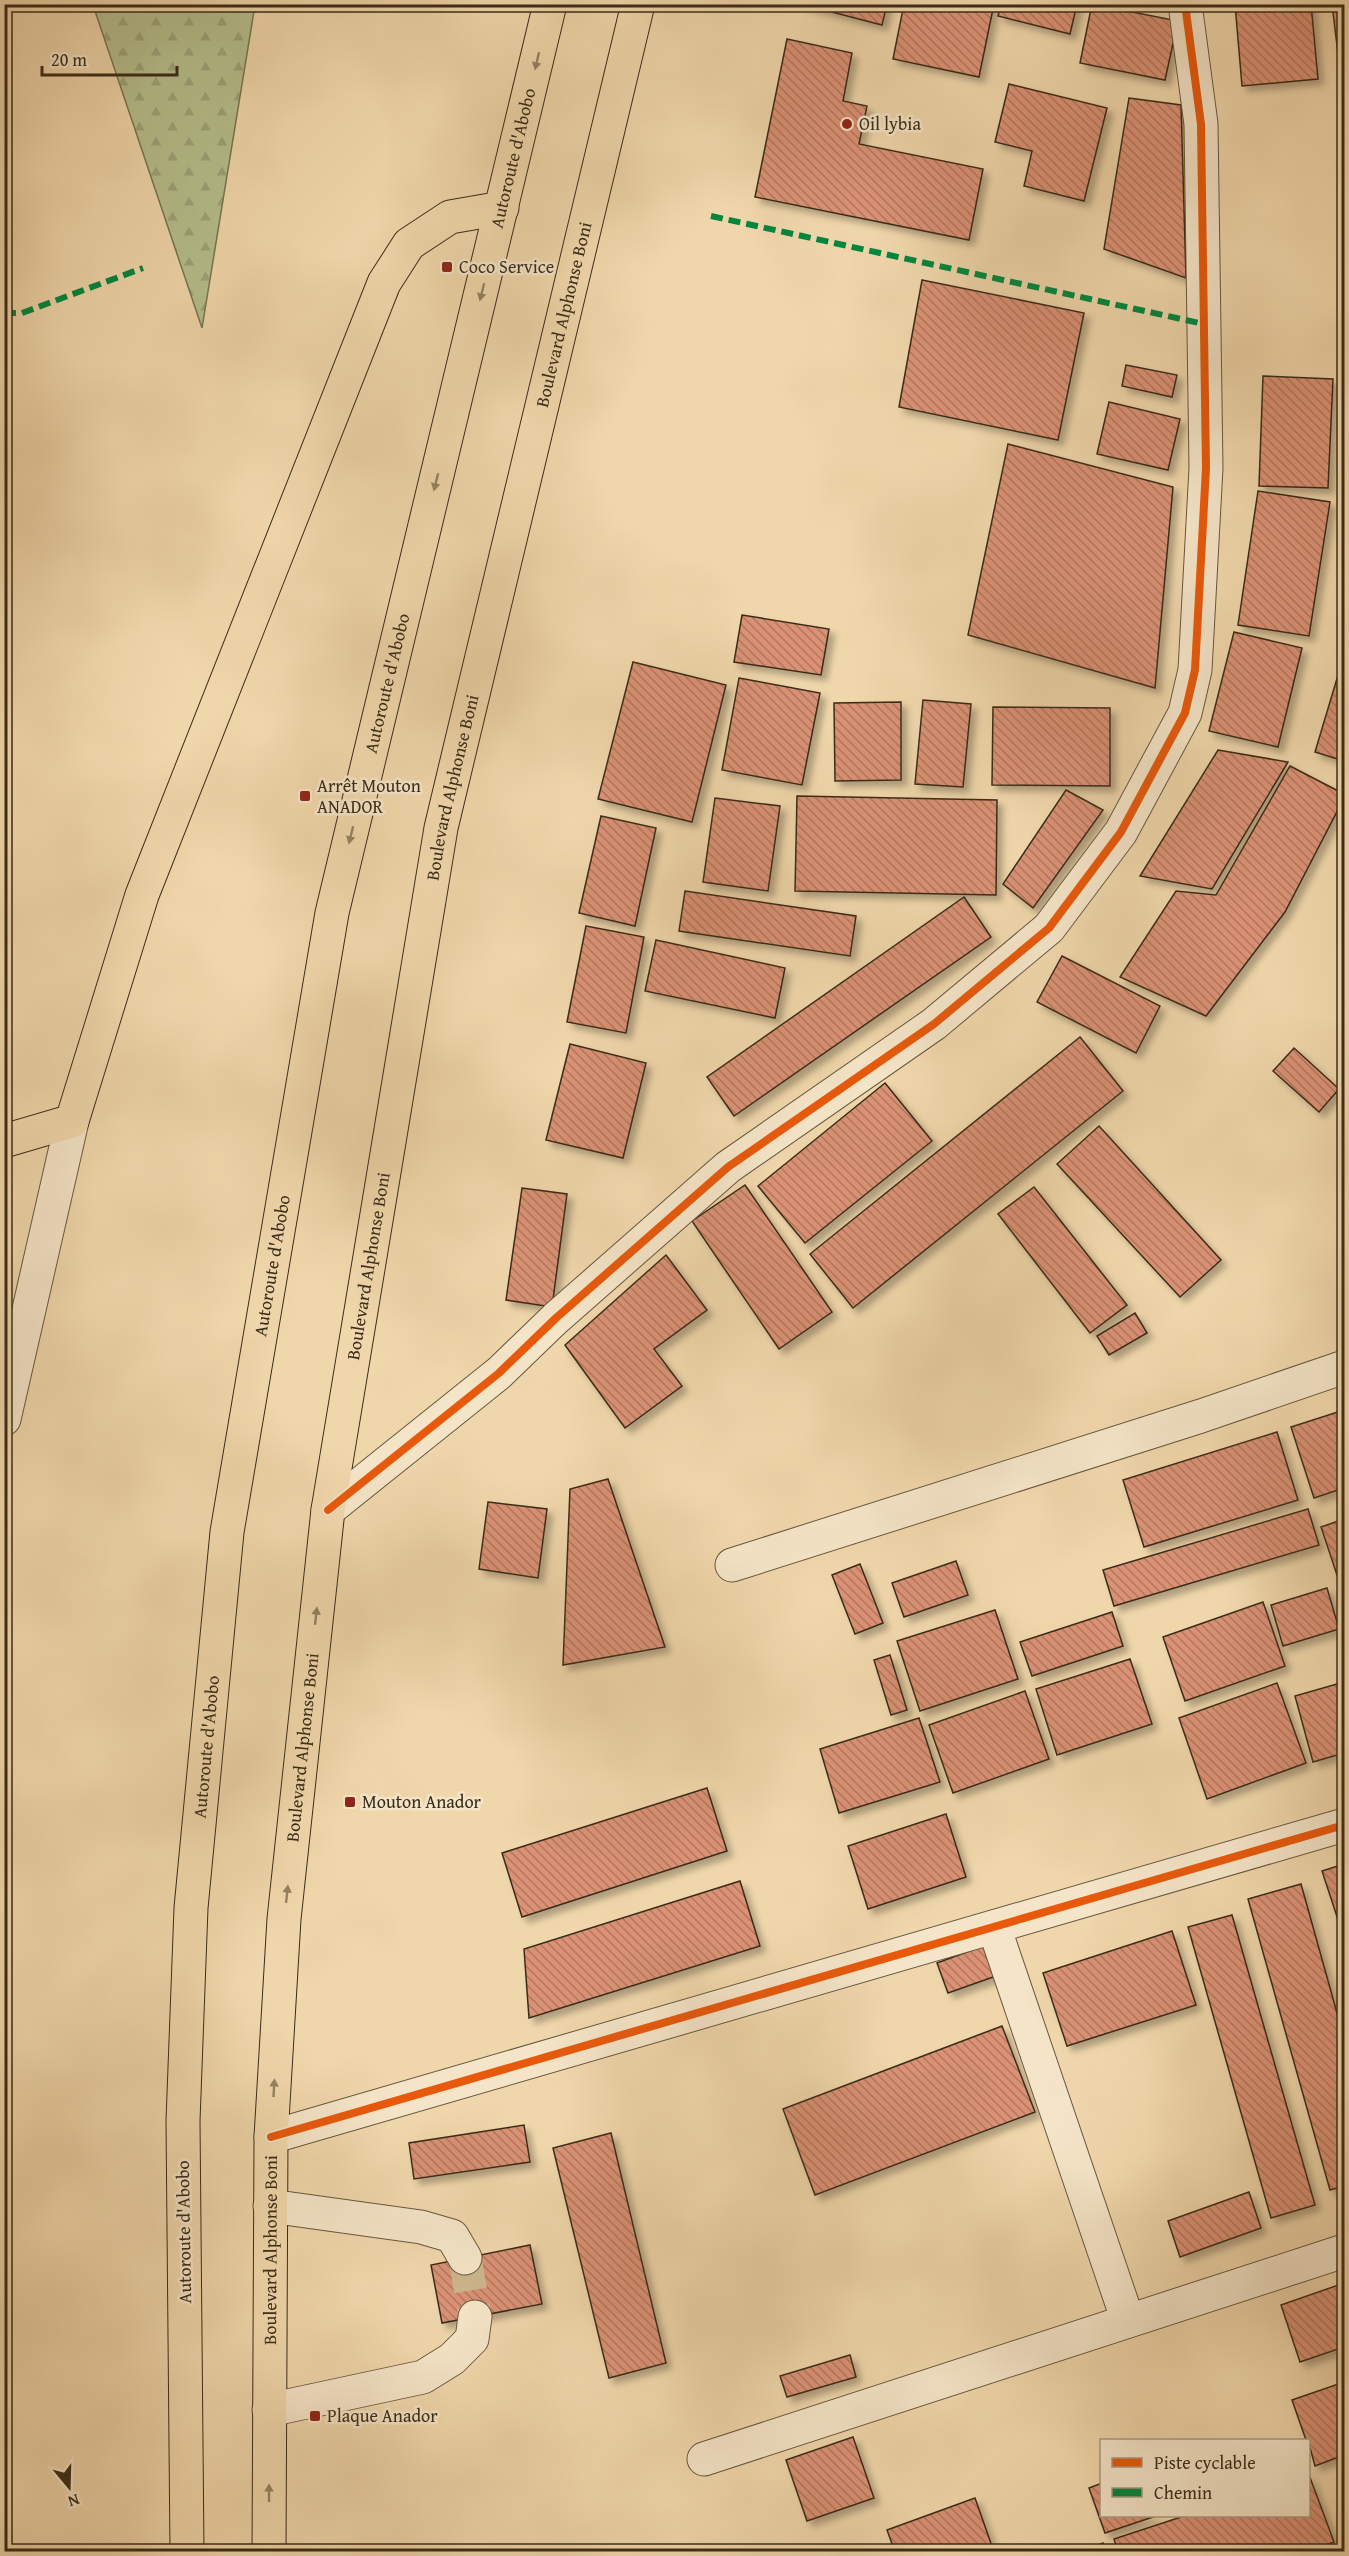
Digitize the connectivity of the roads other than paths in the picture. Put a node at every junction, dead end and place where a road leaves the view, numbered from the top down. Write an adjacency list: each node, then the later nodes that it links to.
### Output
1 (550, 4): 4 (main road, Autoroute d'Abobo, one-way to 4)
2 (638, 4): 9 (main road, Boulevard Alphonse Boni)
3 (1185, 4): 9 (street)
4 (502, 208): 5 (main road); 21 (main road, Autoroute d'Abobo, one-way to 21)
5 (72, 1121): 6 (main road); 8 (street)
6 (4, 1141)
7 (1344, 1367): 10 (street)
8 (4, 1419)
9 (328, 1510): 13 (main road, Boulevard Alphonse Boni, one-way to 9)
10 (732, 1566)
11 (1344, 1825): 12 (street)
12 (994, 1927): 13 (street); 18 (street)
13 (271, 2137): 14 (main road, Boulevard Alphonse Boni)
14 (270, 2206): 16 (street); 19 (main road, Boulevard Alphonse Boni)
15 (1344, 2251): 18 (street)
16 (465, 2258)
17 (475, 2317): 19 (street)
18 (1128, 2321): 20 (street)
19 (269, 2410): 22 (main road, Boulevard Alphonse Boni, one-way to 19)
20 (704, 2459)
21 (187, 2552)
22 (269, 2552)

